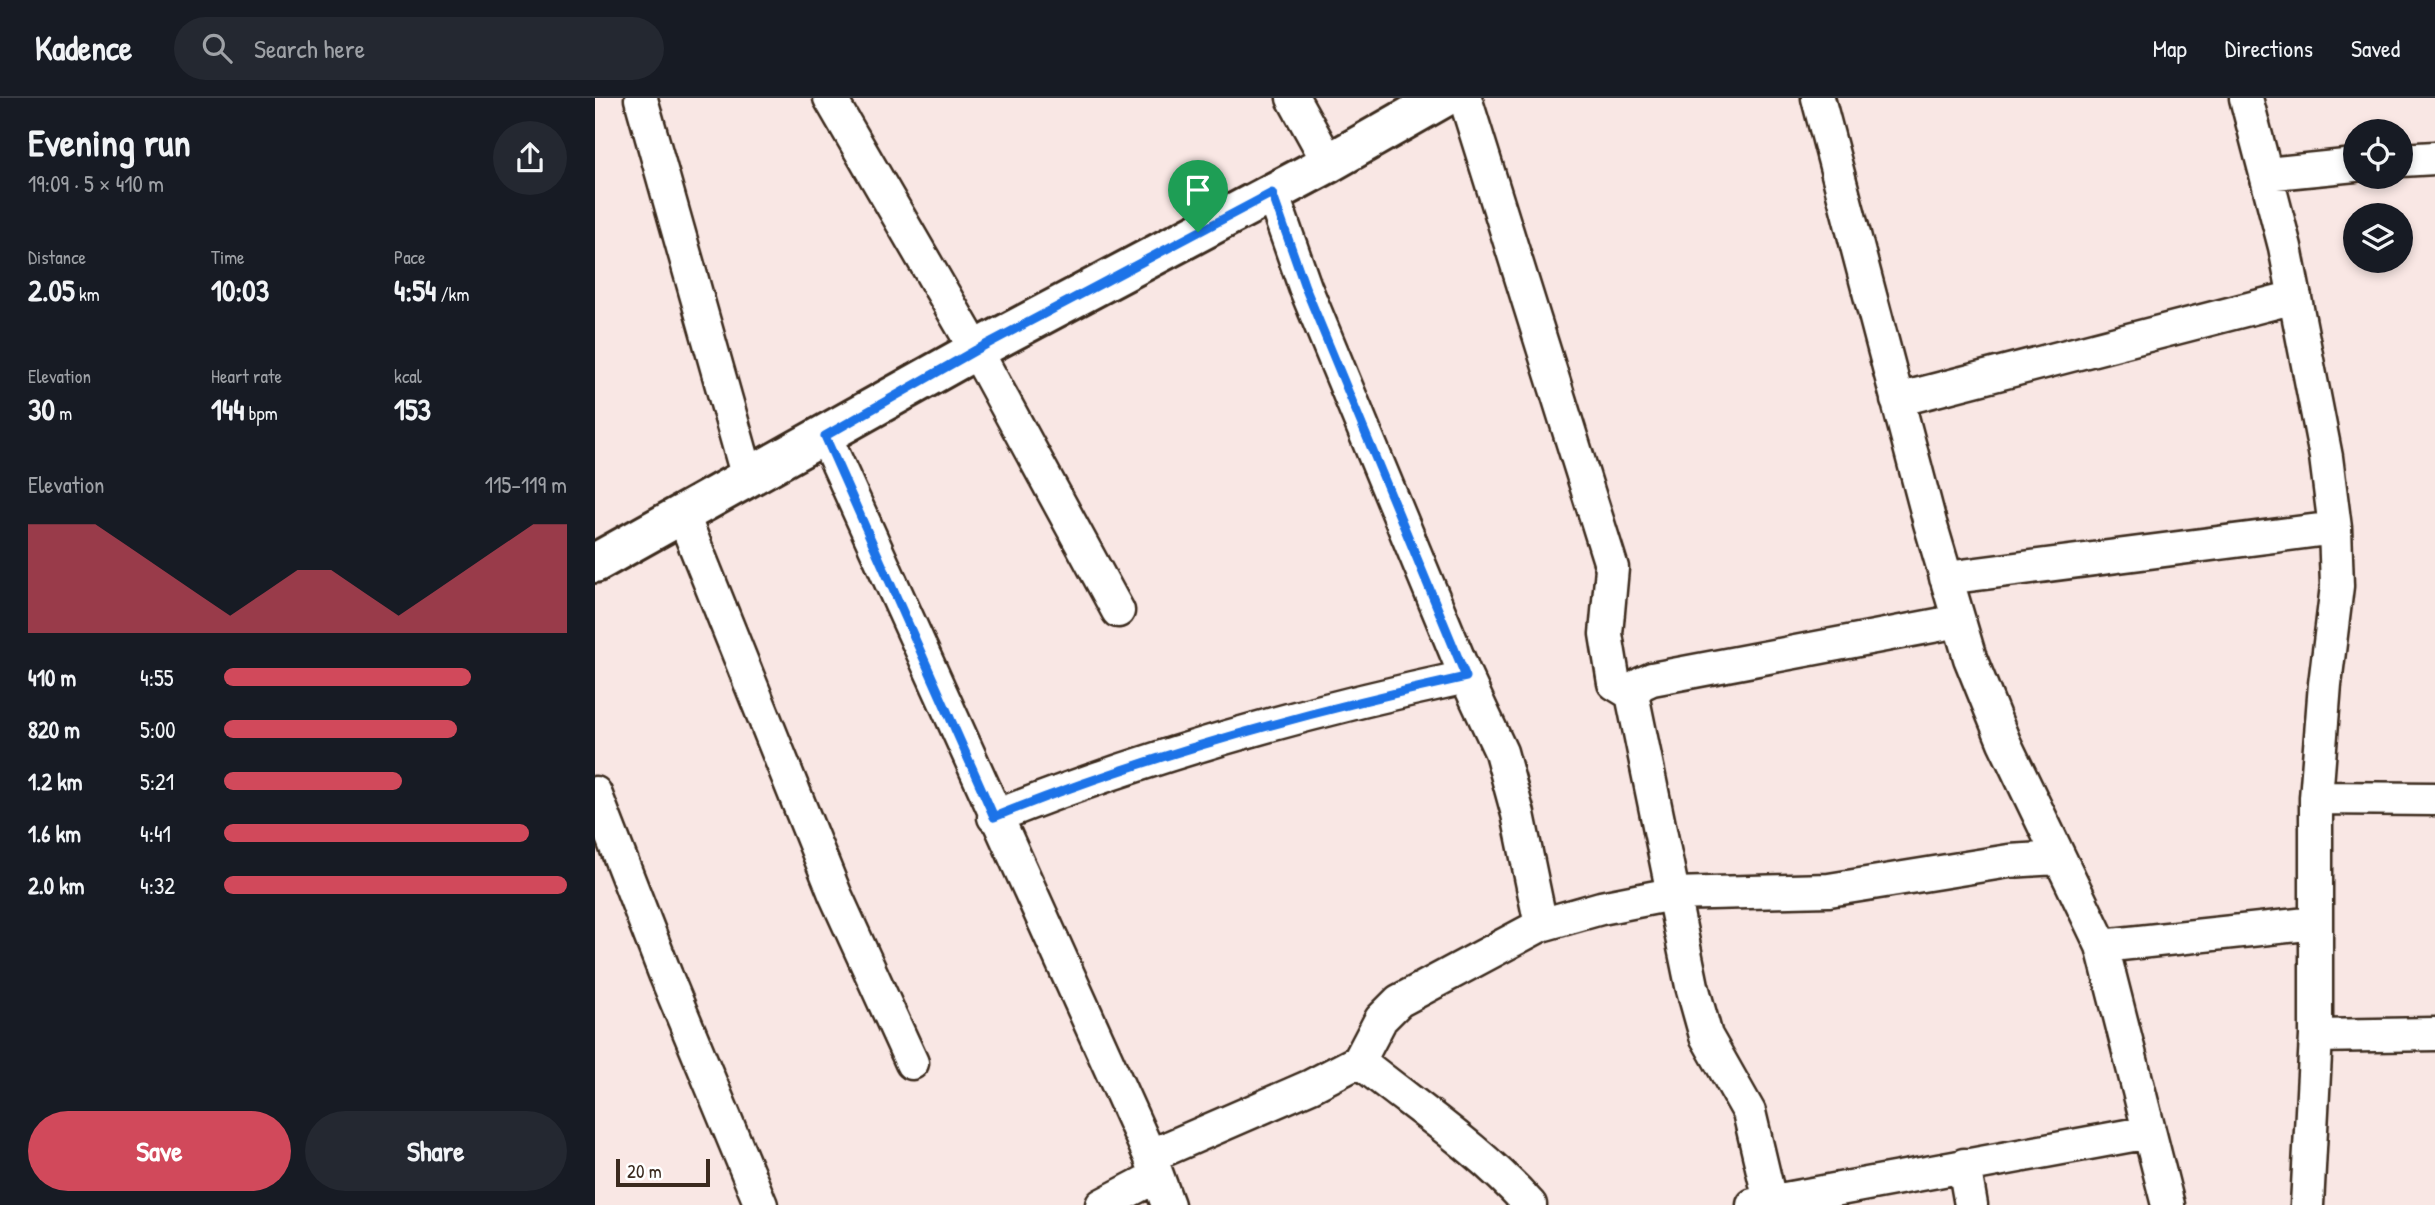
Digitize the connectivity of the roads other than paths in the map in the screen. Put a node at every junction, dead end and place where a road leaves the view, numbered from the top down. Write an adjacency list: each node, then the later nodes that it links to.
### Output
1 (830, 98): 15 (street)
2 (1293, 98): 10 (street)
3 (1443, 98): 10 (street)
4 (1465, 98): 26 (street)
5 (1818, 98): 16 (street)
6 (2246, 98): 12 (street)
7 (641, 99): 18 (street)
8 (2435, 158): 9 (street)
9 (2413, 159)
10 (1329, 163): 13 (street)
11 (2343, 166): 12 (street)
12 (2266, 174): 14 (street)
13 (1272, 193): 15 (street); 25 (street)
14 (2295, 297): 16 (street); 20 (street)
15 (976, 350): 17 (street); 23 (street)
16 (1897, 400): 22 (street)
17 (825, 436): 18 (street); 30 (street)
18 (748, 478): 19 (street)
19 (683, 513): 21 (street); 39 (street)
20 (2336, 528): 22 (street); 28 (street)
21 (595, 563)
22 (1946, 578): 24 (street)
23 (1118, 611)
24 (1959, 621): 26 (street); 31 (street)
25 (1466, 677): 30 (street); 34 (street)
26 (1632, 694): 32 (street)
27 (595, 793): 44 (street)
28 (2316, 798): 29 (street); 33 (street)
29 (2435, 799)
30 (994, 817): 42 (street)
31 (2058, 858): 32 (street); 35 (street)
32 (1672, 894): 34 (street); 43 (street)
33 (2316, 923): 35 (street); 37 (street)
34 (1541, 925): 38 (street)
35 (2102, 946): 40 (street)
36 (2435, 1034): 37 (street)
37 (2316, 1036): 49 (street)
38 (1359, 1061): 42 (street); 46 (street)
39 (912, 1063)
40 (2149, 1132): 41 (street); 48 (street)
41 (1964, 1165): 43 (street); 47 (street)
42 (1158, 1179): 45 (street)
43 (1765, 1203)
44 (761, 1205)
45 (1102, 1205)
46 (1530, 1205)
47 (1971, 1205)
48 (2168, 1205)
49 (2307, 1205)

